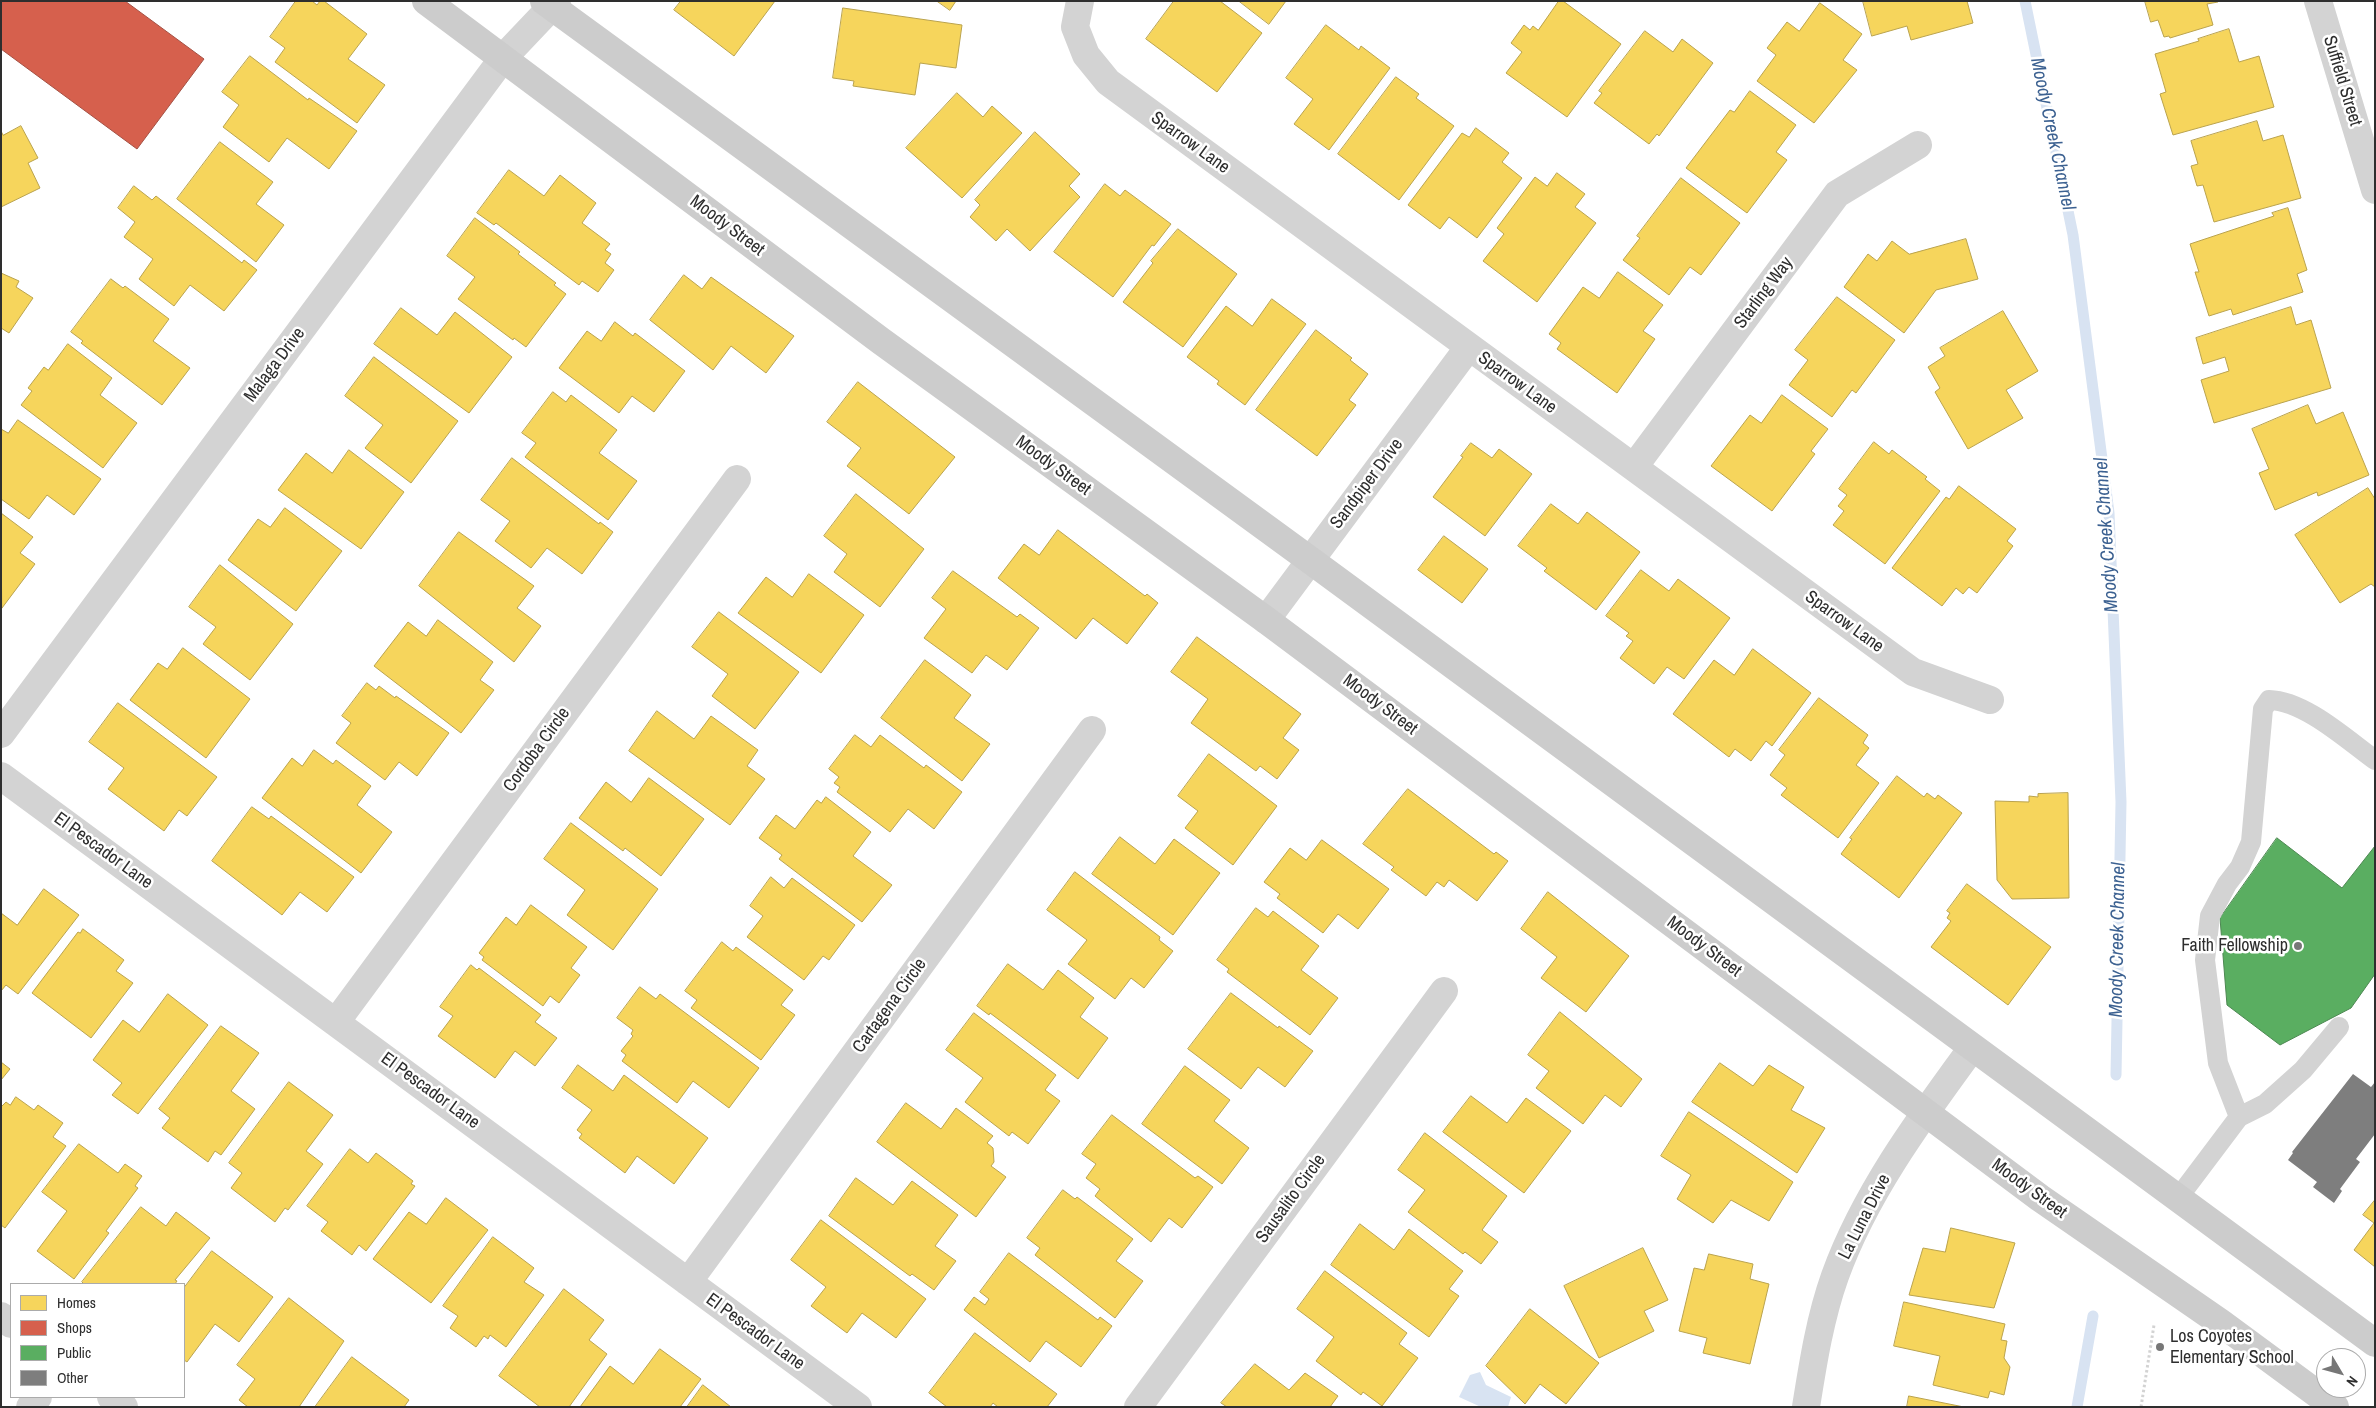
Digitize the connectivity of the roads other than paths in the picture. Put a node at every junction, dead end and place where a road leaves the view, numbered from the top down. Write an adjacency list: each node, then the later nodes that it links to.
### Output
1 (426, 1): 5 (main road, Moody Street)
2 (2318, 1): 7 (street, Suffield Street)
3 (551, 3): 5 (street, Malaga Drive); 11 (main road)
4 (1078, 14): 8 (street, Sparrow Lane)
5 (503, 58): 12 (main road, Moody Street); 15 (street, Malaga Drive)
6 (1918, 145): 9 (street, Starling Way)
7 (2375, 190)
8 (1468, 348): 9 (street, Sparrow Lane); 11 (street, Sandpiper Drive)
9 (1634, 467): 13 (street, Sparrow Lane)
10 (737, 478): 19 (street, Cordoba Circle)
11 (1310, 560): 12 (street, Sandpiper Drive); 21 (main road)
12 (1266, 620): 22 (main road, Moody Street)
13 (1990, 700)
14 (1092, 730): 25 (street, Cartagena Circle)
15 (1, 734)
16 (2375, 760): 23 (lane)
17 (1, 776): 19 (street, El Pescador Lane)
18 (1444, 991): 30 (street, Sausalito Circle)
19 (336, 1022): 25 (street, El Pescador Lane)
20 (2340, 1027): 23 (lane)
21 (1972, 1048): 22 (street, La Luna Drive); 24 (main road)
22 (1925, 1112): 31 (street, La Luna Drive); 32 (main road, Moody Street)
23 (2239, 1117): 24 (lane)
24 (2178, 1198): 26 (main road)
25 (688, 1282): 29 (street, El Pescador Lane)
26 (2375, 1343)
27 (112, 1398): 28 (street)
28 (124, 1407)
29 (858, 1407)
30 (1138, 1407)
31 (1806, 1407)
32 (2336, 1407)

